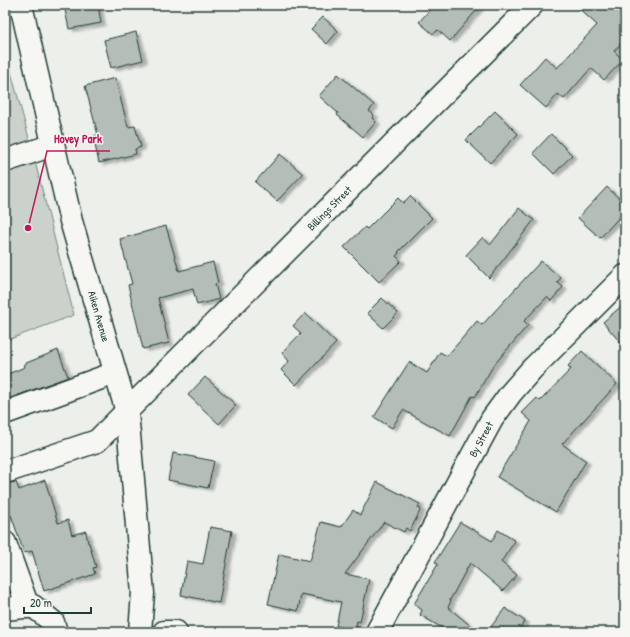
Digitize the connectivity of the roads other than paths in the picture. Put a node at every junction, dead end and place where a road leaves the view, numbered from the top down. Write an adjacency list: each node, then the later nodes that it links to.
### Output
1 (21, 5): 3 (street, Aiken Avenue)
2 (532, 5): 7 (street, Billings Street)
3 (53, 145): 4 (street); 6 (street, Aiken Avenue)
4 (5, 161)
5 (625, 276): 17 (street, By Street)
6 (115, 373): 7 (street, Aiken Avenue); 8 (street)
7 (127, 412): 9 (street, Billings Street); 14 (street, Aiken Avenue)
8 (5, 413)
9 (5, 472)
10 (5, 542): 11 (street)
11 (28, 607): 12 (street); 13 (street)
12 (5, 609)
13 (56, 632)
14 (140, 632)
15 (164, 632): 16 (street)
16 (176, 632)
17 (378, 632)

